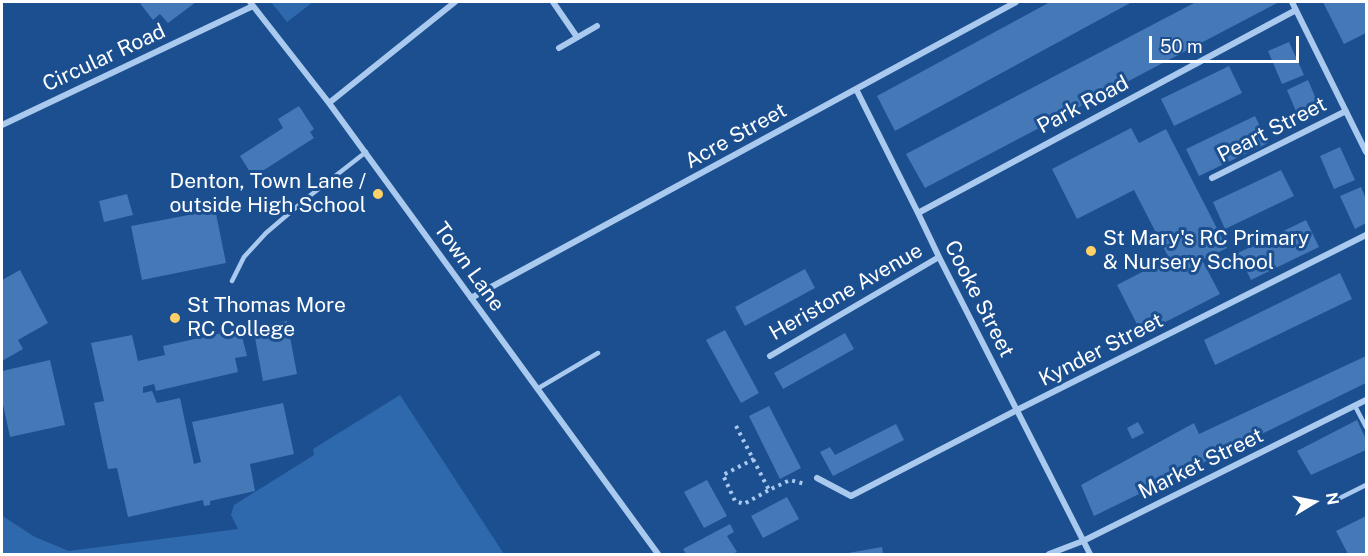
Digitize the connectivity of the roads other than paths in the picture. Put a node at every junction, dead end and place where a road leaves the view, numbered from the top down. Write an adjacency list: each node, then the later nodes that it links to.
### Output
1 (455, 2): 11 (street)
2 (553, 2): 8 (street)
3 (1013, 2): 10 (street, Acre Street)
4 (1292, 2): 6 (street)
5 (252, 4): 11 (street, Town Lane); 13 (street, Circular Road)
6 (1296, 10): 12 (street); 17 (street, Park Road)
7 (597, 26): 8 (street)
8 (577, 37): 9 (street)
9 (559, 48)
10 (856, 89): 17 (street, Cooke Street); 21 (street, Acre Street)
11 (329, 103): 14 (street, Town Lane)
12 (1346, 111): 15 (street); 16 (street, Peart Street)
13 (2, 125)
14 (366, 152): 20 (lane); 21 (street, Town Lane)
15 (1366, 152)
16 (1212, 178)
17 (918, 213): 19 (street, Cooke Street)
18 (1366, 235): 27 (street, Kynder Street)
19 (939, 257): 23 (street, Heristone Avenue); 27 (street, Cooke Street)
20 (232, 281)
21 (471, 298): 24 (street, Town Lane)
22 (598, 353): 24 (lane)
23 (770, 356)
24 (537, 389): 33 (street, Town Lane)
25 (1366, 400): 26 (street, Market Street)
26 (1355, 406): 28 (lane); 32 (street, Market Street)
27 (1017, 410): 29 (street, Kynder Street); 32 (street, Cooke Street)
28 (1366, 428)
29 (817, 478)
30 (1366, 485): 31 (lane)
31 (1340, 498)
32 (1083, 541): 34 (street, Market Street); 35 (street, Cooke Street)
33 (658, 555)
34 (1049, 555)
35 (1090, 555)

